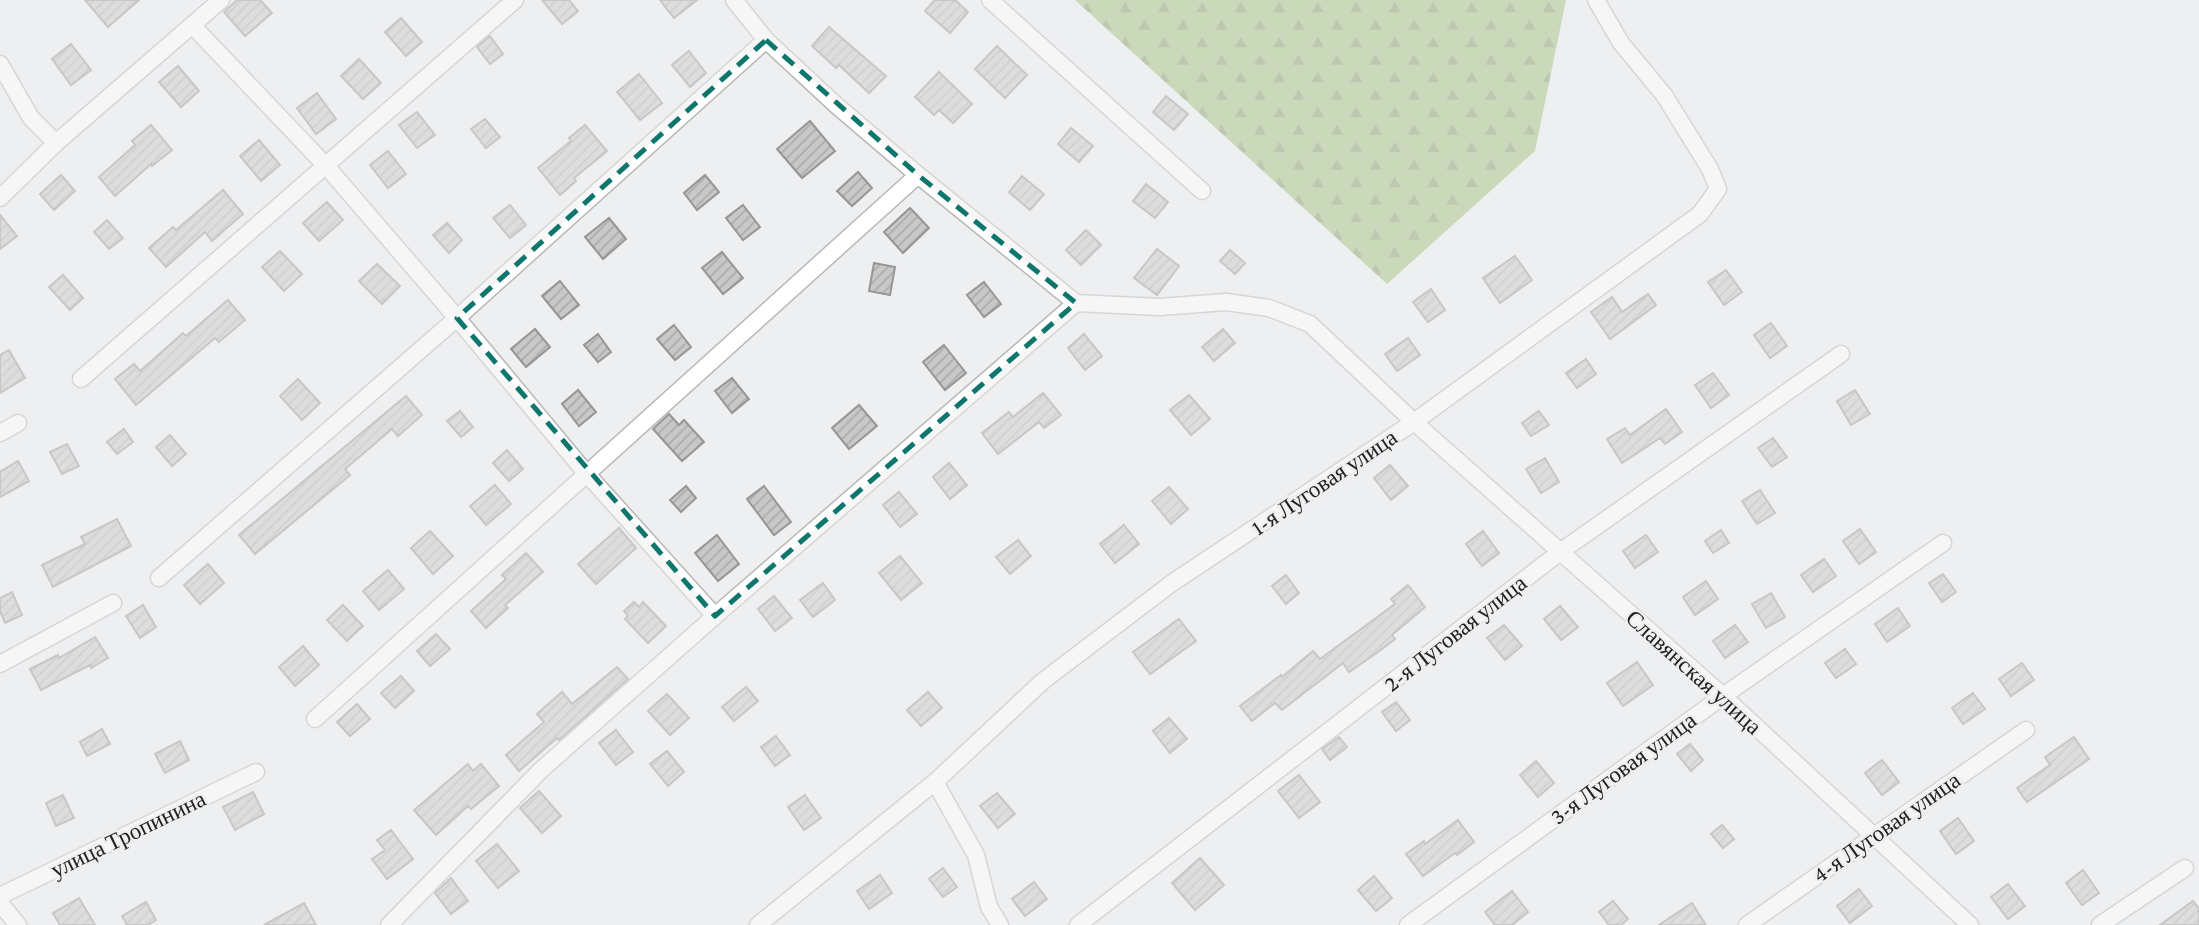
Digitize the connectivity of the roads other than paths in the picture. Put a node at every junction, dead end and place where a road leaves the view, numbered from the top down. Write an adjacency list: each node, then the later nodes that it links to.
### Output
1 (221, 0): 6 (street)
2 (515, 0): 10 (street)
3 (734, 0): 7 (street)
4 (990, 0): 12 (street)
5 (1597, 0): 18 (street, 1-я Луговая улица)
6 (192, 25): 9 (street); 10 (street)
7 (766, 40): 11 (street); 15 (street)
8 (0, 64): 9 (street)
9 (56, 144): 13 (street)
10 (327, 167): 15 (street); 17 (street)
11 (918, 174): 14 (street); 21 (street)
12 (1202, 191)
13 (0, 198)
14 (1076, 303): 18 (street, Славянская улица); 26 (street)
15 (457, 318): 21 (street); 24 (street)
16 (1841, 354): 23 (street, 2-я Луговая улица)
17 (81, 379)
18 (1414, 422): 23 (street, Славянская улица); 32 (street, 1-я Луговая улица)
19 (19, 423): 20 (street)
20 (0, 433)
21 (586, 473): 26 (street); 29 (street)
22 (1943, 543): 28 (street, 3-я Луговая улица)
23 (1560, 552): 28 (street, Славянская улица); 41 (street, 2-я Луговая улица)
24 (159, 578)
25 (114, 603): 27 (street)
26 (715, 616): 38 (street)
27 (0, 664)
28 (1723, 696): 33 (street, Славянская улица); 42 (street, 3-я Луговая улица)
29 (315, 719)
30 (2026, 730): 33 (street, 4-я Луговая улица)
31 (256, 772): 35 (street, улица Тропинина)
32 (935, 782): 39 (street, 1-я Луговая улица); 40 (street)
33 (1872, 836): 43 (street, 4-я Луговая улица); 44 (street, Славянская улица)
34 (2185, 868): 45 (street)
35 (0, 896)
36 (0, 903): 37 (street)
37 (18, 925)
38 (388, 925)
39 (758, 925)
40 (1000, 925)
41 (1078, 925)
42 (1408, 925)
43 (1747, 925)
44 (1970, 925)
45 (2100, 925)

